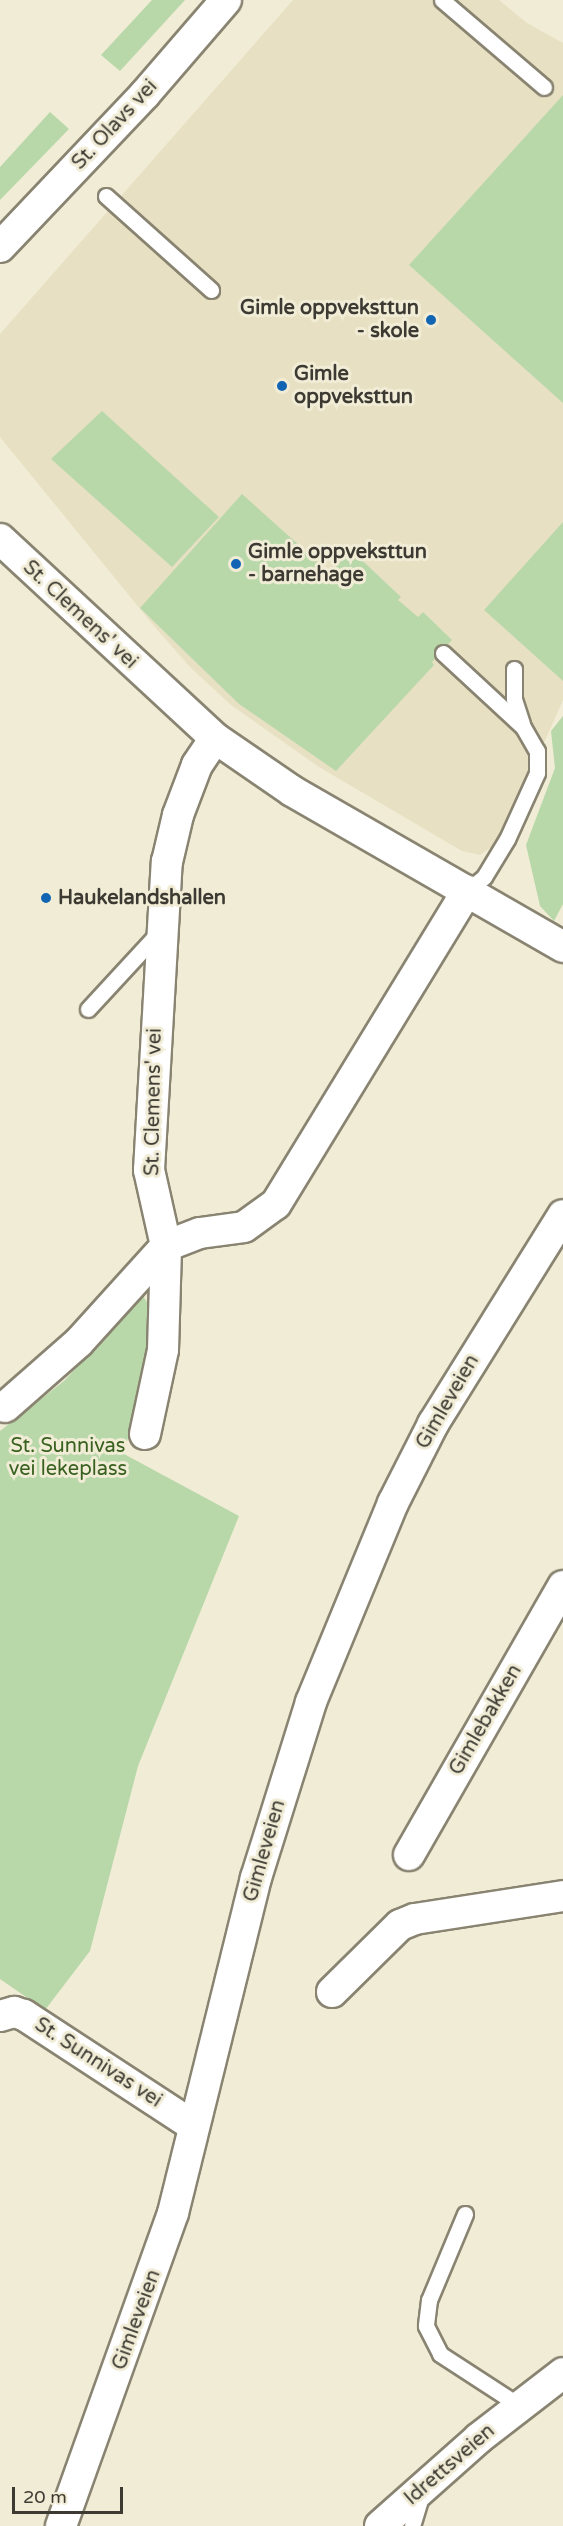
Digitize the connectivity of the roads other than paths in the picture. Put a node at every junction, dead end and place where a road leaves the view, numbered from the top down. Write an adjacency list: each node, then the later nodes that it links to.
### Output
1 (226, 0): 5 (street, St. Olavs vei)
2 (442, 0): 3 (lane)
3 (544, 87)
4 (105, 196): 6 (lane)
5 (0, 247)
6 (211, 290)
7 (0, 539): 11 (street, St. Clemens' vei)
8 (443, 653): 10 (lane)
9 (514, 669): 10 (lane)
10 (523, 727): 12 (lane)
11 (215, 738): 12 (street, St. Clemens' vei); 13 (street, St. Clemens' vei)
12 (467, 891): 14 (street); 17 (street)
13 (160, 931): 15 (lane); 17 (street, St. Clemens' vei)
14 (563, 947)
15 (88, 1009)
16 (563, 1215): 25 (street, Gimleveien)
17 (166, 1246): 18 (street); 19 (street)
18 (5, 1407)
19 (144, 1434)
20 (563, 1586): 21 (street, Gimlebakken)
21 (409, 1855)
22 (563, 1896): 23 (street)
23 (332, 1992)
24 (0, 2016): 25 (street, St. Sunnivas vei)
25 (192, 2125): 30 (street, Gimleveien)
26 (465, 2214): 28 (lane)
27 (563, 2373): 28 (street, Idrettsveien)
28 (520, 2406): 29 (street, Idrettsveien)
29 (425, 2485): 31 (street, Idrettsveien); 32 (lane)
30 (61, 2526)
31 (380, 2526)
32 (412, 2526)

